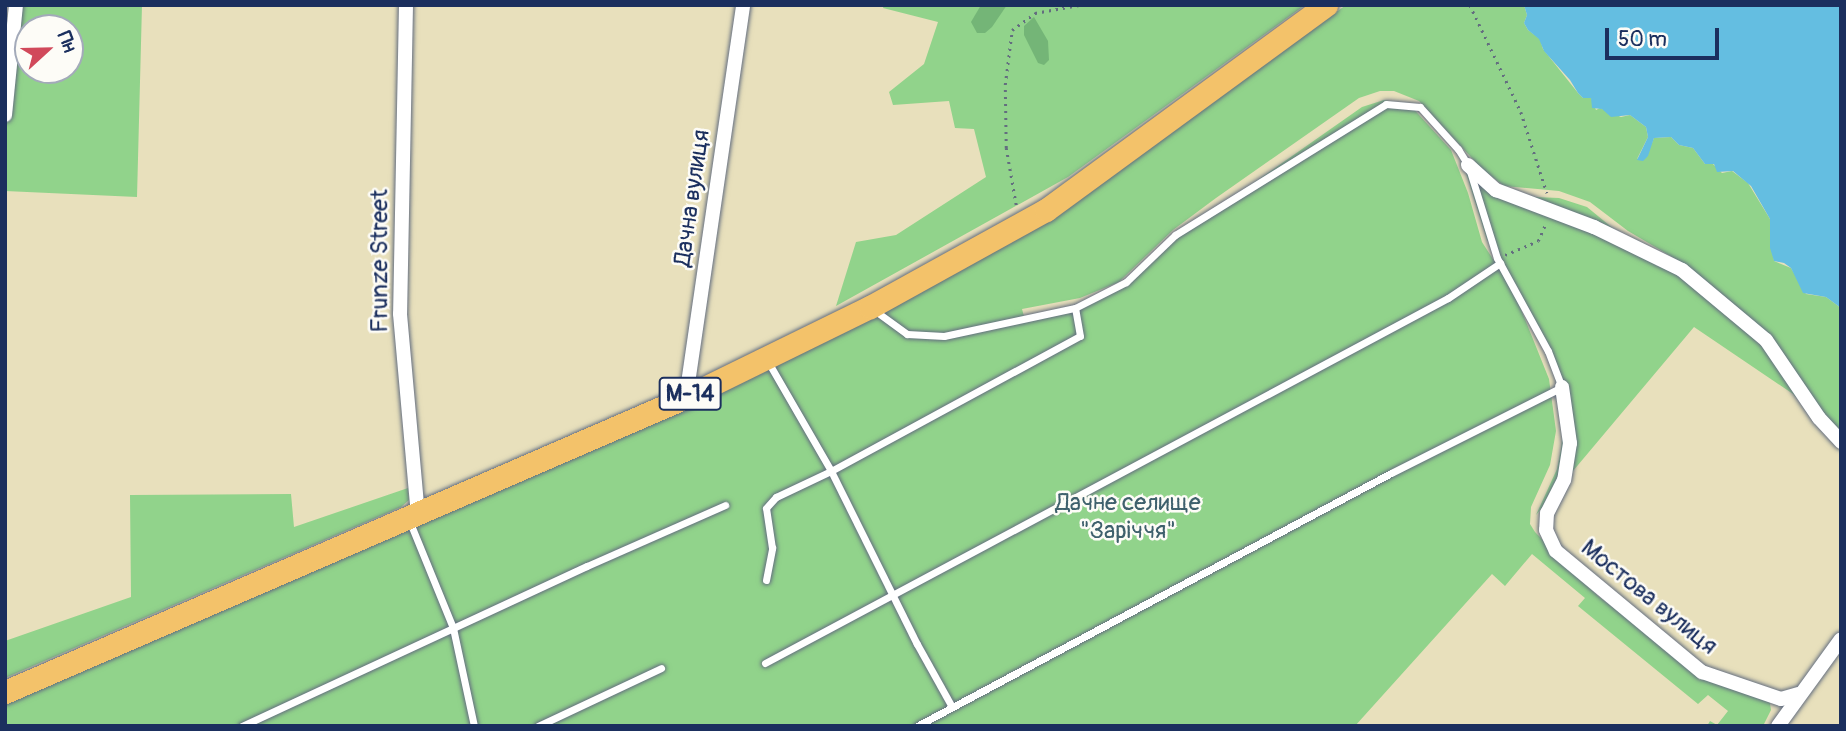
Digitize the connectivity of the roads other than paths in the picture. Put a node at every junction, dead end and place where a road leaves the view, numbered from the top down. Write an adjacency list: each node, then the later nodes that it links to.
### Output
1 (16, 5): 5 (street)
2 (406, 5): 16 (street, Frunze Street)
3 (743, 5): 12 (street, Дачна вулиця)
4 (1326, 5): 8 (highway, М-14)
5 (5, 115)
6 (1468, 165): 7 (lane); 9 (lane); 13 (street)
7 (1498, 260): 11 (lane); 18 (lane)
8 (870, 307): 9 (lane); 10 (highway, М-14)
9 (1075, 308): 14 (lane)
10 (767, 359): 12 (highway, М-14); 14 (lane)
11 (1562, 387): 24 (street, Мостова вулиця); 25 (lane)
12 (685, 397): 16 (highway, М-14)
13 (1841, 442)
14 (831, 471): 17 (lane); 18 (lane)
15 (725, 505): 19 (lane)
16 (413, 517): 19 (lane); 23 (highway, М-14)
17 (766, 580)
18 (892, 595): 21 (lane); 25 (lane)
19 (453, 628): 26 (lane); 27 (lane)
20 (1841, 639): 24 (street)
21 (765, 663)
22 (661, 668): 28 (lane)
23 (5, 692)
24 (1798, 694): 30 (street)
25 (952, 707): 29 (lane)
26 (242, 726)
27 (474, 726)
28 (538, 726)
29 (917, 726)
30 (1778, 726)

